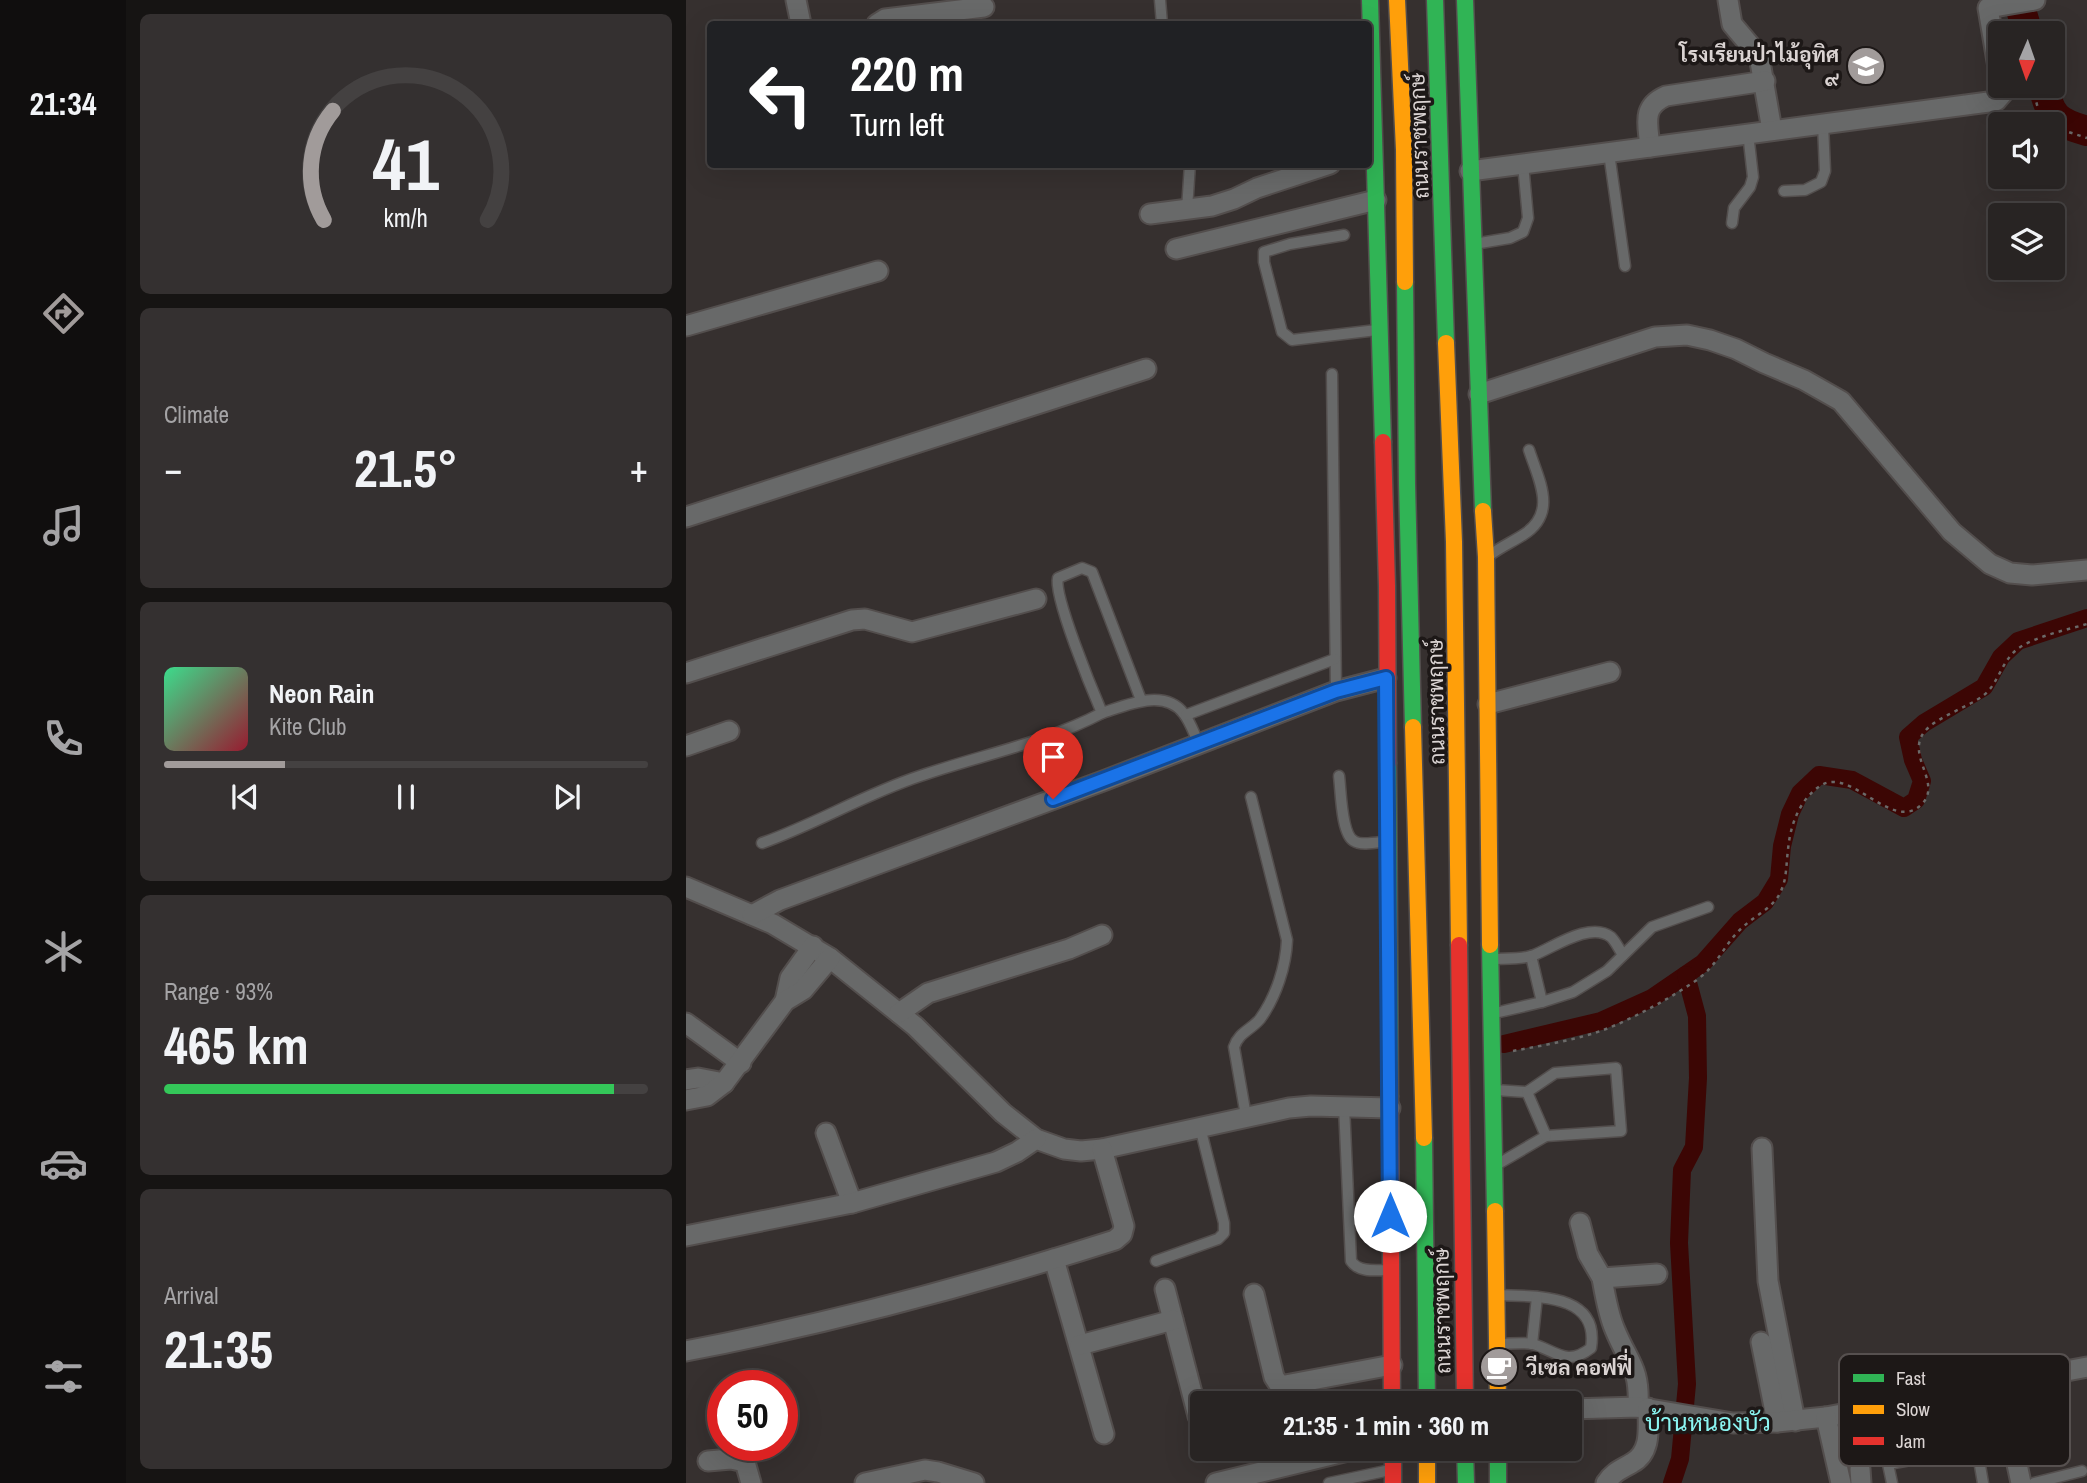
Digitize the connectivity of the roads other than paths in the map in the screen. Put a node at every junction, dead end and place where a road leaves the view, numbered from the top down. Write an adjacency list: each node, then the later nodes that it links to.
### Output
1 (796, 0): 10 (street)
2 (1160, 0): 12 (lane)
3 (1370, 0): 13 (main road)
4 (1397, 0): 44 (main road, ถนนราชพฤกษ์)
5 (1435, 0): 42 (main road, ถนนราชพฤกษ์)
6 (1465, 0): 26 (main road)
7 (1728, 0): 15 (street)
8 (2035, 0): 14 (street)
9 (984, 7): 11 (street)
10 (800, 21)
11 (882, 21)
12 (1162, 21)
13 (1370, 21)
14 (1990, 21)
15 (1765, 81): 18 (street); 20 (street)
16 (1999, 98): 17 (street)
17 (1823, 124): 18 (street); 27 (lane)
18 (1772, 130): 19 (street)
19 (1748, 133): 20 (street); 31 (lane)
20 (1650, 147): 21 (street)
21 (1609, 153): 23 (street); 35 (lane)
22 (1372, 160): 28 (main road)
23 (1523, 164): 26 (street); 33 (lane)
24 (1190, 168): 29 (lane)
25 (1318, 168): 29 (street)
26 (1470, 171): 33 (main road)
27 (1784, 191)
28 (1376, 200): 34 (street); 38 (main road)
29 (1187, 209): 30 (street)
30 (1150, 215)
31 (1732, 223)
32 (1343, 235): 38 (lane)
33 (1474, 244): 41 (main road)
34 (1176, 249)
35 (1625, 266)
36 (878, 271): 37 (street)
37 (686, 326)
38 (1381, 330): 49 (main road)
39 (1146, 369): 45 (street)
40 (1332, 374): 51 (lane)
41 (1479, 394): 46 (main road); 48 (street)
42 (1447, 405): 46 (main road); 119 (main road, ถนนราชพฤกษ์)
43 (1530, 450): 47 (lane)
44 (1408, 484): 49 (main road); 118 (main road, ถนนราชพฤกษ์)
45 (686, 517)
46 (1484, 534): 47 (main road)
47 (1486, 557): 57 (main road)
48 (2087, 570)
49 (1387, 586): 54 (main road)
50 (1036, 598): 53 (street)
51 (1335, 659): 55 (lane); 59 (lane)
52 (1610, 672): 57 (street)
53 (686, 673)
54 (1386, 678): 55 (street); 65 (main road)
55 (1336, 691): 61 (street)
56 (1141, 700): 58 (lane); 58 (lane); 59 (lane)
57 (1488, 704): 75 (main road)
58 (1102, 713): 66 (lane)
59 (1186, 715): 61 (lane)
60 (729, 731): 62 (street)
61 (1199, 744): 69 (street)
62 (686, 746)
63 (1339, 776): 65 (lane)
64 (1251, 797): 89 (lane)
65 (1388, 841): 88 (main road)
66 (762, 843)
67 (686, 887): 69 (street)
68 (1708, 907): 72 (lane)
69 (752, 915): 71 (street)
70 (1102, 935): 78 (street)
71 (813, 946): 74 (street); 76 (street)
72 (1623, 955): 73 (lane); 77 (lane)
73 (1531, 956): 75 (lane); 77 (lane)
74 (830, 958): 76 (street); 78 (street)
75 (1490, 959): 79 (main road)
76 (785, 1001): 81 (street)
77 (1542, 1002): 79 (lane)
78 (899, 1013): 93 (street)
79 (1491, 1013): 84 (main road)
80 (686, 1023): 81 (street)
81 (740, 1063): 83 (street)
82 (686, 1080): 83 (street)
83 (724, 1083): 86 (street)
84 (1494, 1090): 85 (lane); 96 (main road)
85 (1527, 1092): 92 (lane); 92 (lane)
86 (686, 1100)
87 (1344, 1106): 88 (street); 89 (street); 102 (lane)
88 (1390, 1108): 102 (main road)
89 (1246, 1116): 90 (street)
90 (1200, 1127): 94 (street); 101 (lane)
91 (826, 1133): 97 (street)
92 (1546, 1136): 96 (lane)
93 (1036, 1139): 94 (street); 97 (street)
94 (1102, 1149): 100 (street)
95 (1762, 1149): 125 (street)
96 (1494, 1166): 107 (main road)
97 (852, 1203): 99 (street)
98 (1580, 1223): 104 (street)
99 (686, 1236)
100 (1054, 1259): 113 (street); 114 (street)
101 (1156, 1261)
102 (1390, 1270): 115 (main road)
103 (1657, 1274): 104 (street)
104 (1602, 1278): 121 (street)
105 (1165, 1289): 109 (street)
106 (1254, 1294): 115 (street)
107 (1498, 1295): 108 (lane); 111 (main road)
108 (1537, 1297): 112 (lane); 112 (lane)
109 (1173, 1320): 113 (street); 116 (street)
110 (1761, 1342): 125 (street)
111 (1498, 1344): 112 (lane); 120 (main road)
112 (1532, 1344)
113 (1080, 1345): 126 (street)
114 (686, 1351)
115 (1392, 1364): 117 (main road)
116 (1191, 1391)
117 (1392, 1391)
118 (1427, 1391)
119 (1465, 1391)
120 (1499, 1391)
121 (1651, 1408): 122 (street); 125 (street); 144 (street)
122 (1582, 1409)
123 (1839, 1414): 124 (street)
124 (1825, 1417): 125 (street); 145 (street)
125 (1786, 1422)
126 (1104, 1434)
127 (741, 1461): 136 (street)
128 (1277, 1461): 139 (street)
129 (1427, 1461): 141 (main road)
130 (1465, 1461): 142 (main road)
131 (1498, 1461): 143 (main road)
132 (2017, 1466): 146 (street)
133 (2082, 1471): 147 (lane)
134 (1393, 1476): 135 (lane)
135 (1345, 1481): 140 (lane)
136 (751, 1483)
137 (865, 1483): 138 (street)
138 (974, 1483)
139 (1216, 1483)
140 (1329, 1483)
141 (1427, 1483)
142 (1466, 1483)
143 (1498, 1483)
144 (1606, 1483)
145 (1841, 1483)
146 (2021, 1483)
147 (2034, 1483)

